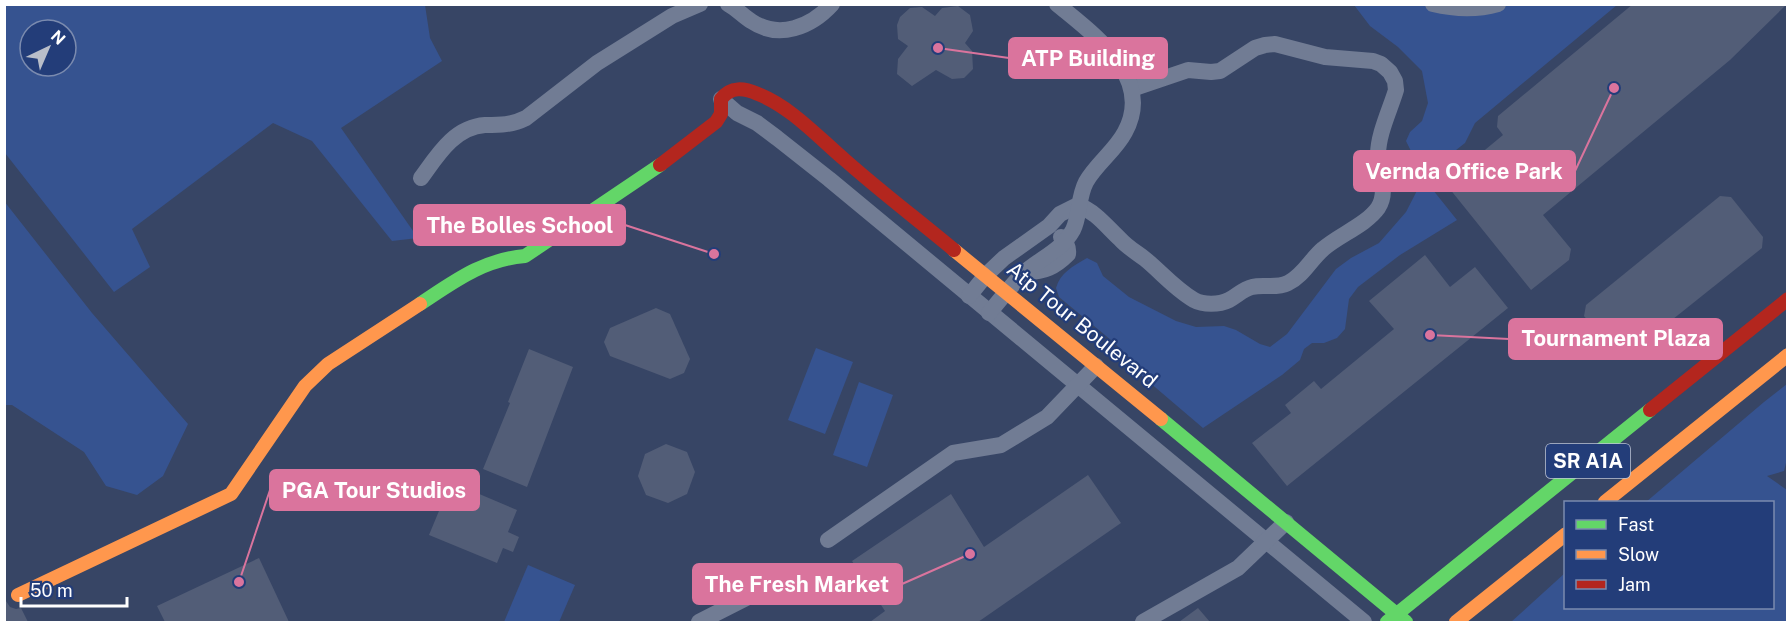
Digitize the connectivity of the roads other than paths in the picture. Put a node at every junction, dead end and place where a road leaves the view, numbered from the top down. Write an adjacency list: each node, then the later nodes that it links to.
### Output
1 (700, 4): 9 (street)
2 (728, 4): 3 (street)
3 (832, 4)
4 (1057, 4): 7 (street)
5 (1433, 4): 6 (street)
6 (1498, 4)
7 (1132, 89): 10 (street); 10 (street)
8 (721, 99): 16 (street, Atp Tour Boulevard); 18 (street); 29 (street)
9 (421, 178)
10 (1078, 205): 11 (street); 13 (street)
11 (1049, 226): 12 (street); 13 (street)
12 (1026, 241): 14 (street); 16 (street)
13 (1065, 241): 14 (street); 15 (street)
14 (1040, 260): 15 (street)
15 (1025, 272): 17 (street)
16 (986, 275): 17 (street, Atp Tour Boulevard); 18 (street)
17 (1006, 292): 20 (street); 22 (street, Atp Tour Boulevard)
18 (969, 296): 20 (street)
19 (1788, 299): 31 (street, SR A1A)
20 (989, 313): 23 (street)
21 (1788, 355): 24 (street, SR A1A)
22 (1096, 366): 23 (street); 25 (street, Atp Tour Boulevard)
23 (1077, 386): 27 (street); 28 (street)
24 (1606, 501)
25 (1286, 522): 28 (street); 31 (street, Atp Tour Boulevard)
26 (1564, 536): 35 (street)
27 (828, 540)
28 (1266, 543): 33 (street); 34 (street)
29 (18, 596)
30 (748, 597): 32 (street)
31 (1397, 620)
32 (699, 622)
33 (1143, 622)
34 (1364, 622)
35 (1456, 622)

